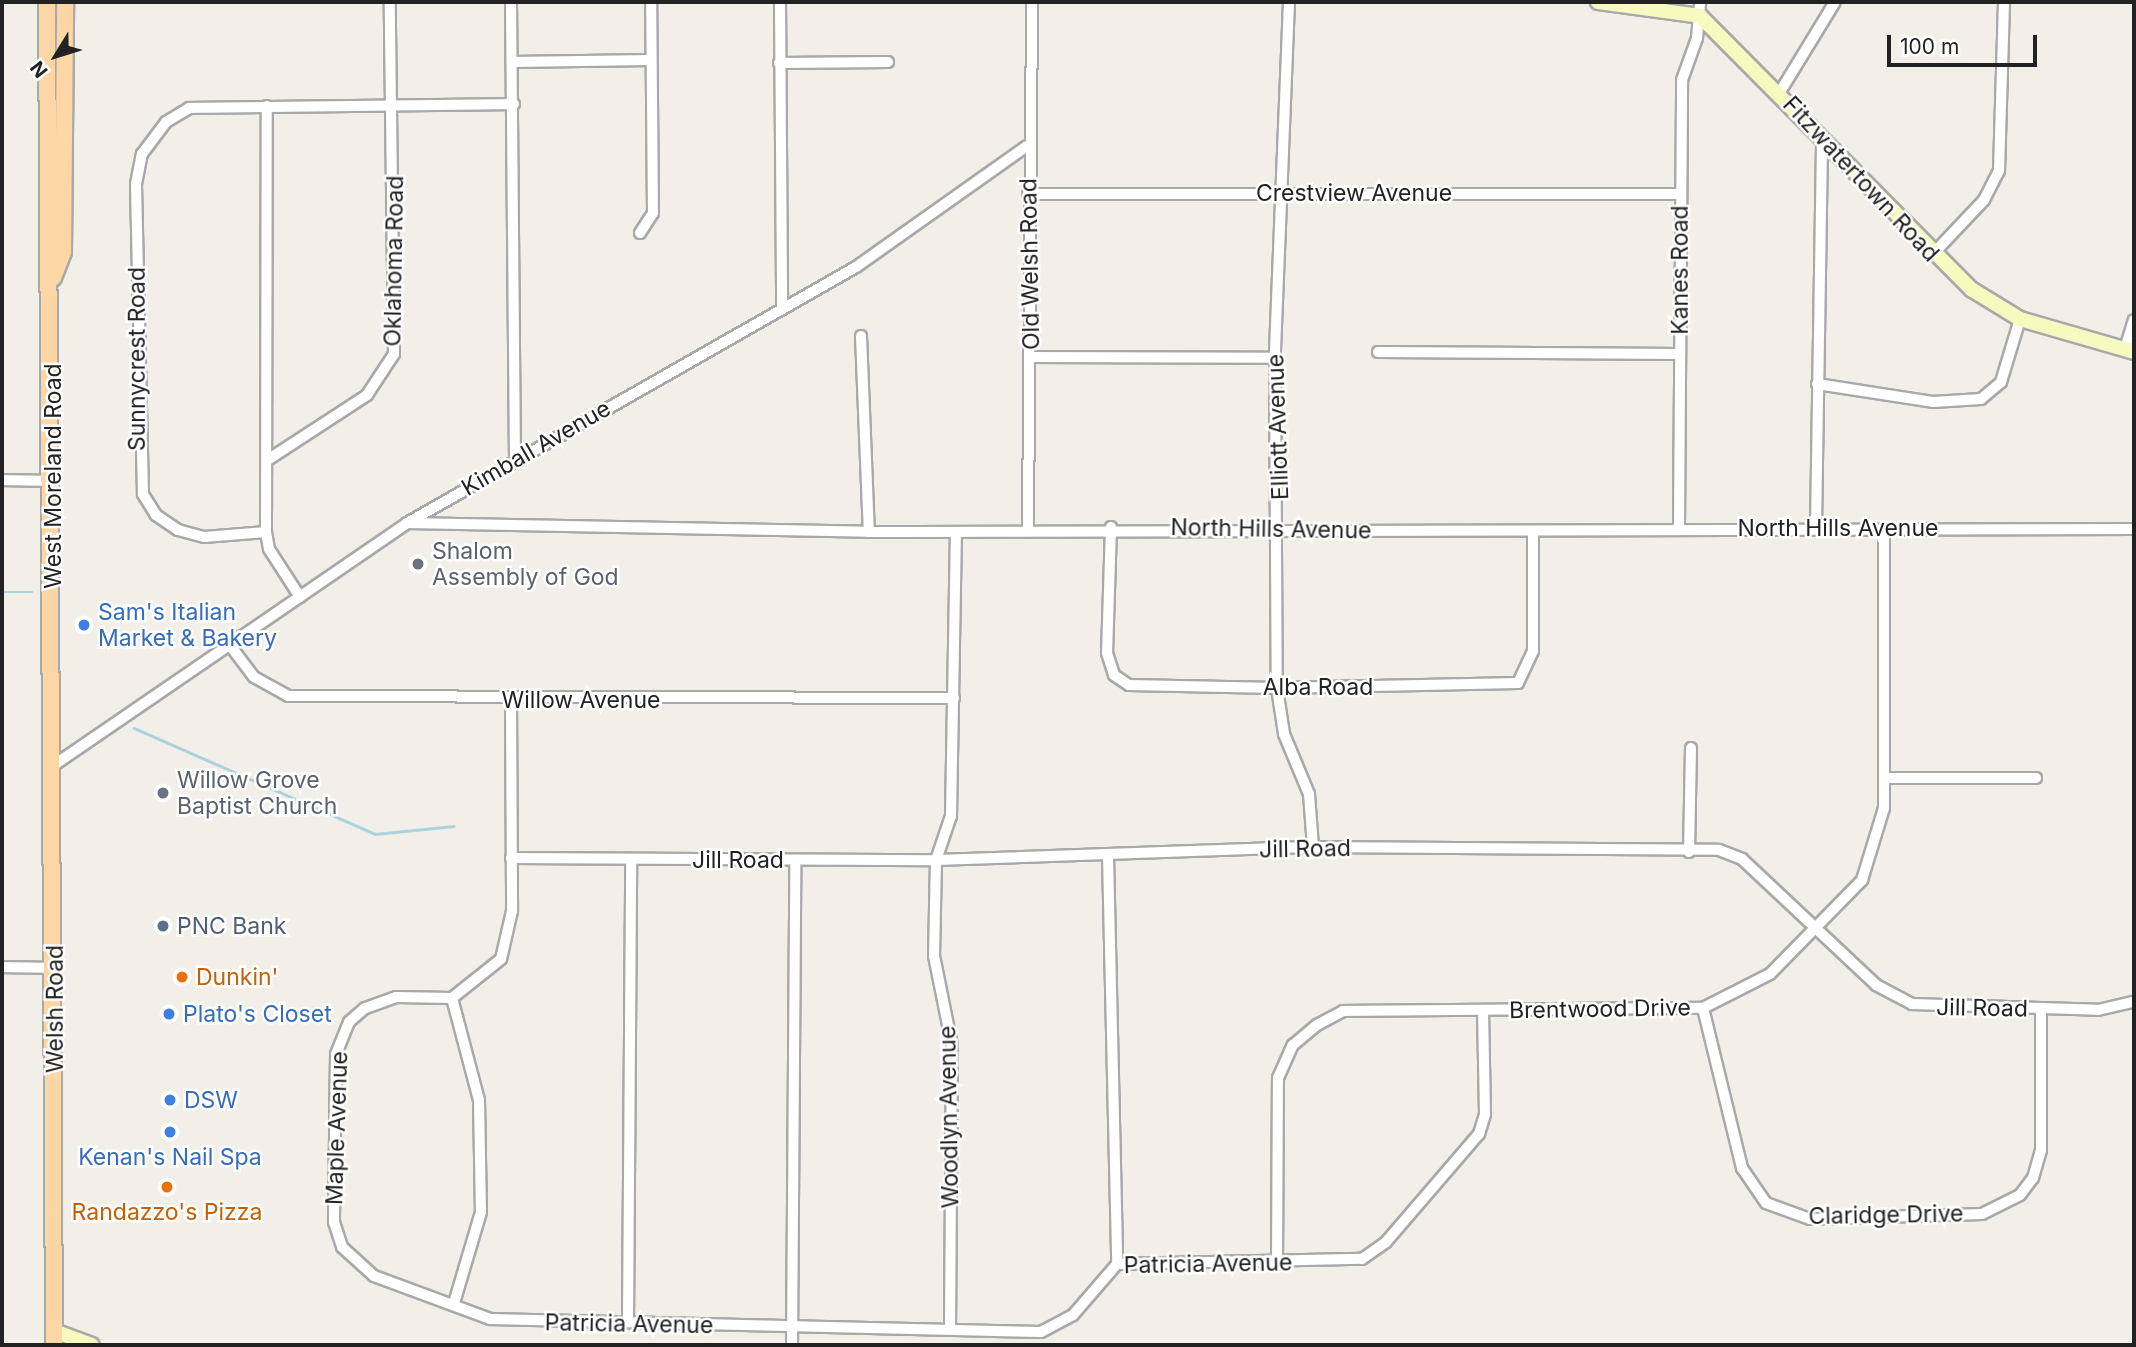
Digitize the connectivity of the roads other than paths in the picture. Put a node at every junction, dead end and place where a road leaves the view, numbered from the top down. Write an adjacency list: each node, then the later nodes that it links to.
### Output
1 (47, 2): 28 (main road, West Moreland Road)
2 (65, 2): 28 (main road, West Moreland Road)
3 (390, 2): 18 (street, Oklahoma Road)
4 (511, 2): 14 (street)
5 (651, 2): 13 (street)
6 (780, 2): 16 (street)
7 (1032, 2): 22 (street, Old Welsh Road)
8 (1289, 2): 23 (street, Elliott Avenue)
9 (1598, 2): 12 (street)
10 (1835, 2): 17 (street)
11 (2004, 2): 27 (street)
12 (1700, 9): 17 (street, Fitzwatertown Road); 25 (street, Kanes Road)
13 (651, 60): 14 (street); 26 (street)
14 (512, 62): 19 (street)
15 (888, 62): 16 (street)
16 (779, 63): 29 (street)
17 (1780, 92): 21 (street, Fitzwatertown Road)
18 (395, 103): 19 (street, Sunnycrest Road); 20 (street, Sunnycrest Road); 39 (street, Oklahoma Road)
19 (514, 104): 40 (street)
20 (267, 106): 39 (street); 51 (street, Sunnycrest Road)
21 (1822, 138): 27 (street, Fitzwatertown Road); 38 (street)
22 (1027, 146): 24 (street, Old Welsh Road); 29 (street, Kimball Avenue)
23 (1283, 192): 24 (street, Crestview Avenue); 25 (street, Crestview Avenue); 37 (street, Elliott Avenue)
24 (1028, 194): 36 (street, Old Welsh Road)
25 (1679, 194): 35 (street, Kanes Road)
26 (640, 233)
27 (1932, 255): 30 (street, Fitzwatertown Road)
28 (53, 278): 42 (main road, West Moreland Road)
29 (782, 306): 40 (street, Kimball Avenue)
30 (2020, 319): 33 (street, Fitzwatertown Road); 38 (street)
31 (2134, 320): 33 (street)
32 (861, 336): 52 (street)
33 (2130, 351)
34 (1378, 352): 35 (street)
35 (1680, 354): 44 (street, Kanes Road)
36 (1031, 357): 37 (street); 45 (street, Old Welsh Road)
37 (1275, 358): 50 (street, Elliott Avenue)
38 (1816, 384): 47 (street)
39 (269, 459): 51 (street)
40 (515, 460): 43 (street, Kimball Avenue)
41 (2, 480): 42 (street)
42 (53, 481): 57 (main road, West Moreland Road)
43 (407, 523): 52 (street, North Hills Avenue); 55 (street, Kimball Avenue)
44 (1679, 526): 47 (street, North Hills Avenue); 54 (street, North Hills Avenue)
45 (1028, 527): 46 (street, North Hills Avenue); 53 (street, North Hills Avenue)
46 (1111, 527): 50 (street, North Hills Avenue); 58 (street, Alba Road)
47 (1816, 527): 48 (street, North Hills Avenue)
48 (1884, 529): 49 (street, North Hills Avenue); 63 (street, Brentwood Drive)
49 (2134, 529)
50 (1281, 530): 54 (street, North Hills Avenue); 58 (street, Elliott Avenue)
51 (266, 532): 55 (street)
52 (869, 532): 53 (street, North Hills Avenue)
53 (956, 532): 59 (street, Woodlyn Avenue)
54 (1533, 532): 58 (street, Alba Road)
55 (300, 597): 56 (street, Kimball Avenue)
56 (229, 644): 60 (street, Willow Avenue); 62 (street, Kimball Avenue)
57 (54, 674): 62 (main road, Welsh Road)
58 (1278, 688): 65 (street, Elliott Avenue)
59 (954, 698): 60 (street, Willow Avenue); 71 (street, Woodlyn Avenue)
60 (511, 700): 68 (street)
61 (1691, 748): 66 (street)
62 (54, 765): 74 (main road, Welsh Road)
63 (1885, 778): 64 (street); 72 (street, Brentwood Drive)
64 (2036, 778)
65 (1313, 847): 66 (street, Jill Road); 67 (street, Jill Road)
66 (1689, 852): 72 (street, Jill Road)
67 (1108, 856): 71 (street, Jill Road); 81 (street)
68 (511, 858): 69 (street, Jill Road); 75 (street)
69 (631, 860): 70 (street, Jill Road); 83 (street)
70 (795, 860): 71 (street, Jill Road); 84 (street)
71 (936, 860): 85 (street, Woodlyn Avenue)
72 (1816, 931): 77 (street, Brentwood Drive); 78 (street, Jill Road)
73 (2, 967): 74 (street)
74 (54, 968): 86 (main road, Welsh Road)
75 (452, 998): 82 (street); 82 (street, Maple Avenue)
76 (2134, 1002): 78 (street, Jill Road)
77 (1703, 1007): 78 (street, Claridge Drive); 79 (street, Brentwood Drive)
78 (2041, 1009)
79 (1483, 1010): 80 (street, Patricia Avenue); 80 (street, Brentwood Drive)
80 (1277, 1262): 81 (street, Patricia Avenue)
81 (1117, 1264): 85 (street, Patricia Avenue)
82 (454, 1303): 83 (street, Patricia Avenue)
83 (628, 1321): 84 (street, Patricia Avenue)
84 (793, 1328): 85 (street, Patricia Avenue); 88 (street)
85 (950, 1329)
86 (54, 1338): 87 (street)
87 (92, 1345)
88 (792, 1345)

